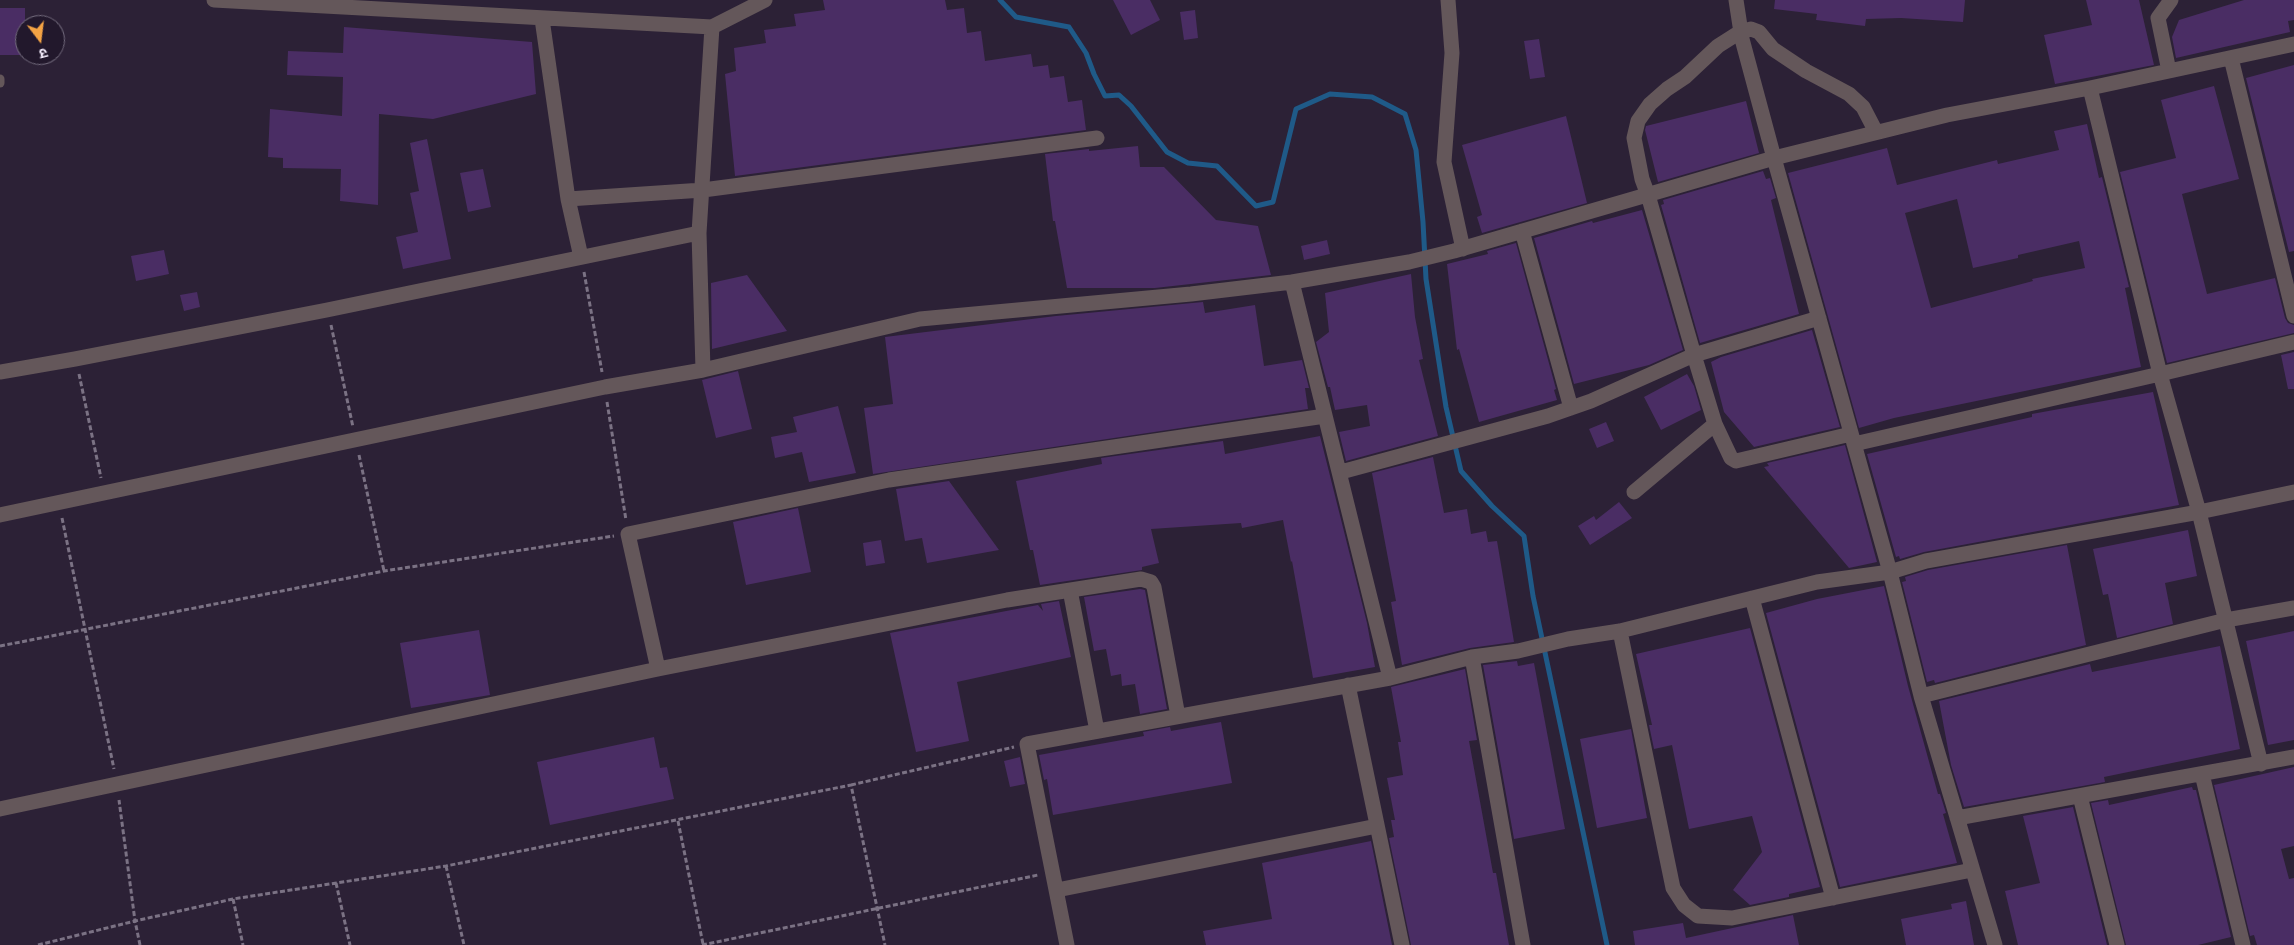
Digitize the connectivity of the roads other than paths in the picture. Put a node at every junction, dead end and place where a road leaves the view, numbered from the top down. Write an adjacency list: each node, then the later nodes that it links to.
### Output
1 (214, 0): 6 (street)
2 (764, 0): 7 (street)
3 (1448, 0): 23 (street)
4 (1736, 0): 8 (street)
5 (2171, 0): 11 (street)
6 (542, 19): 7 (street); 20 (street)
7 (712, 27): 18 (street)
8 (1740, 32): 15 (street); 17 (street); 19 (street)
9 (2294, 44): 10 (street)
10 (2231, 58): 11 (street); 26 (street)
11 (2169, 71): 14 (street)
12 (0, 79): 13 (lane)
13 (0, 83)
14 (2090, 88): 15 (street); 32 (street)
15 (1876, 132): 17 (street)
16 (1097, 138): 18 (street)
17 (1774, 158): 19 (street); 27 (street)
18 (703, 190): 20 (street); 22 (street)
19 (1648, 195): 21 (street); 29 (street)
20 (568, 199): 24 (street)
21 (1522, 232): 23 (street); 33 (street)
22 (699, 233): 24 (street); 30 (street)
23 (1459, 250): 25 (street)
24 (581, 257): 31 (street)
25 (1292, 282): 30 (street); 34 (street)
26 (2294, 316)
27 (1819, 318): 29 (street); 36 (street)
28 (2294, 342): 32 (street)
29 (1694, 355): 33 (street); 35 (street)
30 (703, 370): 41 (street)
31 (0, 372)
32 (2160, 374): 36 (street); 40 (street)
33 (1571, 408): 37 (street)
34 (1325, 416): 37 (street); 49 (street)
35 (1715, 424): 36 (street); 38 (street)
36 (1853, 439): 42 (street)
37 (1341, 472): 50 (street)
38 (1634, 492)
39 (2294, 492): 40 (street)
40 (2199, 512): 42 (street); 46 (street)
41 (0, 515)
42 (1890, 572): 44 (street); 52 (street)
43 (1070, 590): 49 (street); 53 (street); 54 (street)
44 (1752, 598): 47 (street); 64 (street)
45 (2294, 608): 46 (street)
46 (2226, 620): 52 (street); 56 (street)
47 (1620, 631): 48 (street); 64 (street)
48 (1472, 657): 50 (street); 67 (street)
49 (658, 669): 59 (street)
50 (1390, 678): 51 (street)
51 (1348, 686): 53 (street); 61 (street)
52 (1921, 696): 60 (street)
53 (1178, 716): 54 (street)
54 (1097, 731): 63 (street)
55 (2294, 757): 56 (street)
56 (2261, 764): 57 (street)
57 (2202, 774): 58 (street); 70 (street)
58 (2080, 796): 60 (street); 69 (street)
59 (0, 809)
60 (1957, 818): 62 (street)
61 (1377, 826): 63 (street); 66 (street)
62 (1972, 870): 64 (street); 68 (street)
63 (1057, 890): 65 (street)
64 (1833, 898)
65 (1067, 945)
66 (1402, 945)
67 (1523, 945)
68 (1995, 945)
69 (2117, 945)
70 (2243, 945)

